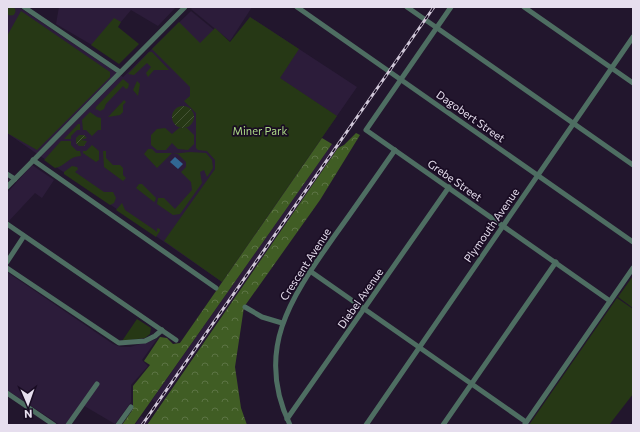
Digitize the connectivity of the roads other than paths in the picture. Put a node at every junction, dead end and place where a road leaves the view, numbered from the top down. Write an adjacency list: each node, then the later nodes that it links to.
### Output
1 (24, 7): 10 (street)
2 (185, 7): 10 (street)
3 (297, 7): 11 (street, Dagobert Street)
4 (407, 7): 7 (street)
5 (451, 7): 7 (street)
6 (524, 7): 9 (street)
7 (436, 28): 11 (street); 13 (street)
8 (633, 37): 9 (street, Plymouth Avenue)
9 (611, 68): 12 (street); 13 (street, Plymouth Avenue)
10 (120, 72): 15 (street)
11 (401, 79): 14 (street, Grebe Street); 18 (street, Dagobert Street)
12 (633, 84)
13 (574, 123): 16 (street); 18 (street, Plymouth Avenue)
14 (395, 150): 21 (street, Grebe Street); 30 (street, Crescent Avenue)
15 (33, 160): 19 (street); 31 (street)
16 (633, 165)
17 (7, 174): 19 (street)
18 (537, 175): 23 (street, Plymouth Avenue); 25 (street, Dagobert Street)
19 (14, 179): 20 (street)
20 (7, 187)
21 (449, 187): 23 (street, Grebe Street); 34 (street, Diebel Avenue)
22 (7, 224): 24 (street)
23 (502, 225): 27 (street, Grebe Street); 38 (street, Plymouth Avenue)
24 (24, 236): 26 (street); 36 (street)
25 (633, 242)
26 (7, 262)
27 (556, 262): 32 (street, Grebe Street); 40 (street)
28 (7, 268): 36 (street)
29 (633, 268): 32 (street)
30 (310, 271): 34 (street); 35 (street, Crescent Avenue)
31 (216, 288)
32 (610, 301): 44 (street)
33 (245, 307): 35 (street)
34 (364, 309): 38 (street); 43 (street, Diebel Avenue)
35 (282, 323): 43 (street, Crescent Avenue)
36 (162, 330): 37 (street)
37 (176, 340)
38 (418, 347): 40 (street); 49 (street, Plymouth Avenue)
39 (97, 384): 46 (street)
40 (472, 384): 44 (street); 50 (street)
41 (7, 393): 45 (street)
42 (131, 407): 47 (street)
43 (287, 419): 48 (street, Crescent Avenue)
44 (525, 424)
45 (54, 425)
46 (68, 425)
47 (118, 425)
48 (290, 425)
49 (366, 425)
50 (444, 425)

